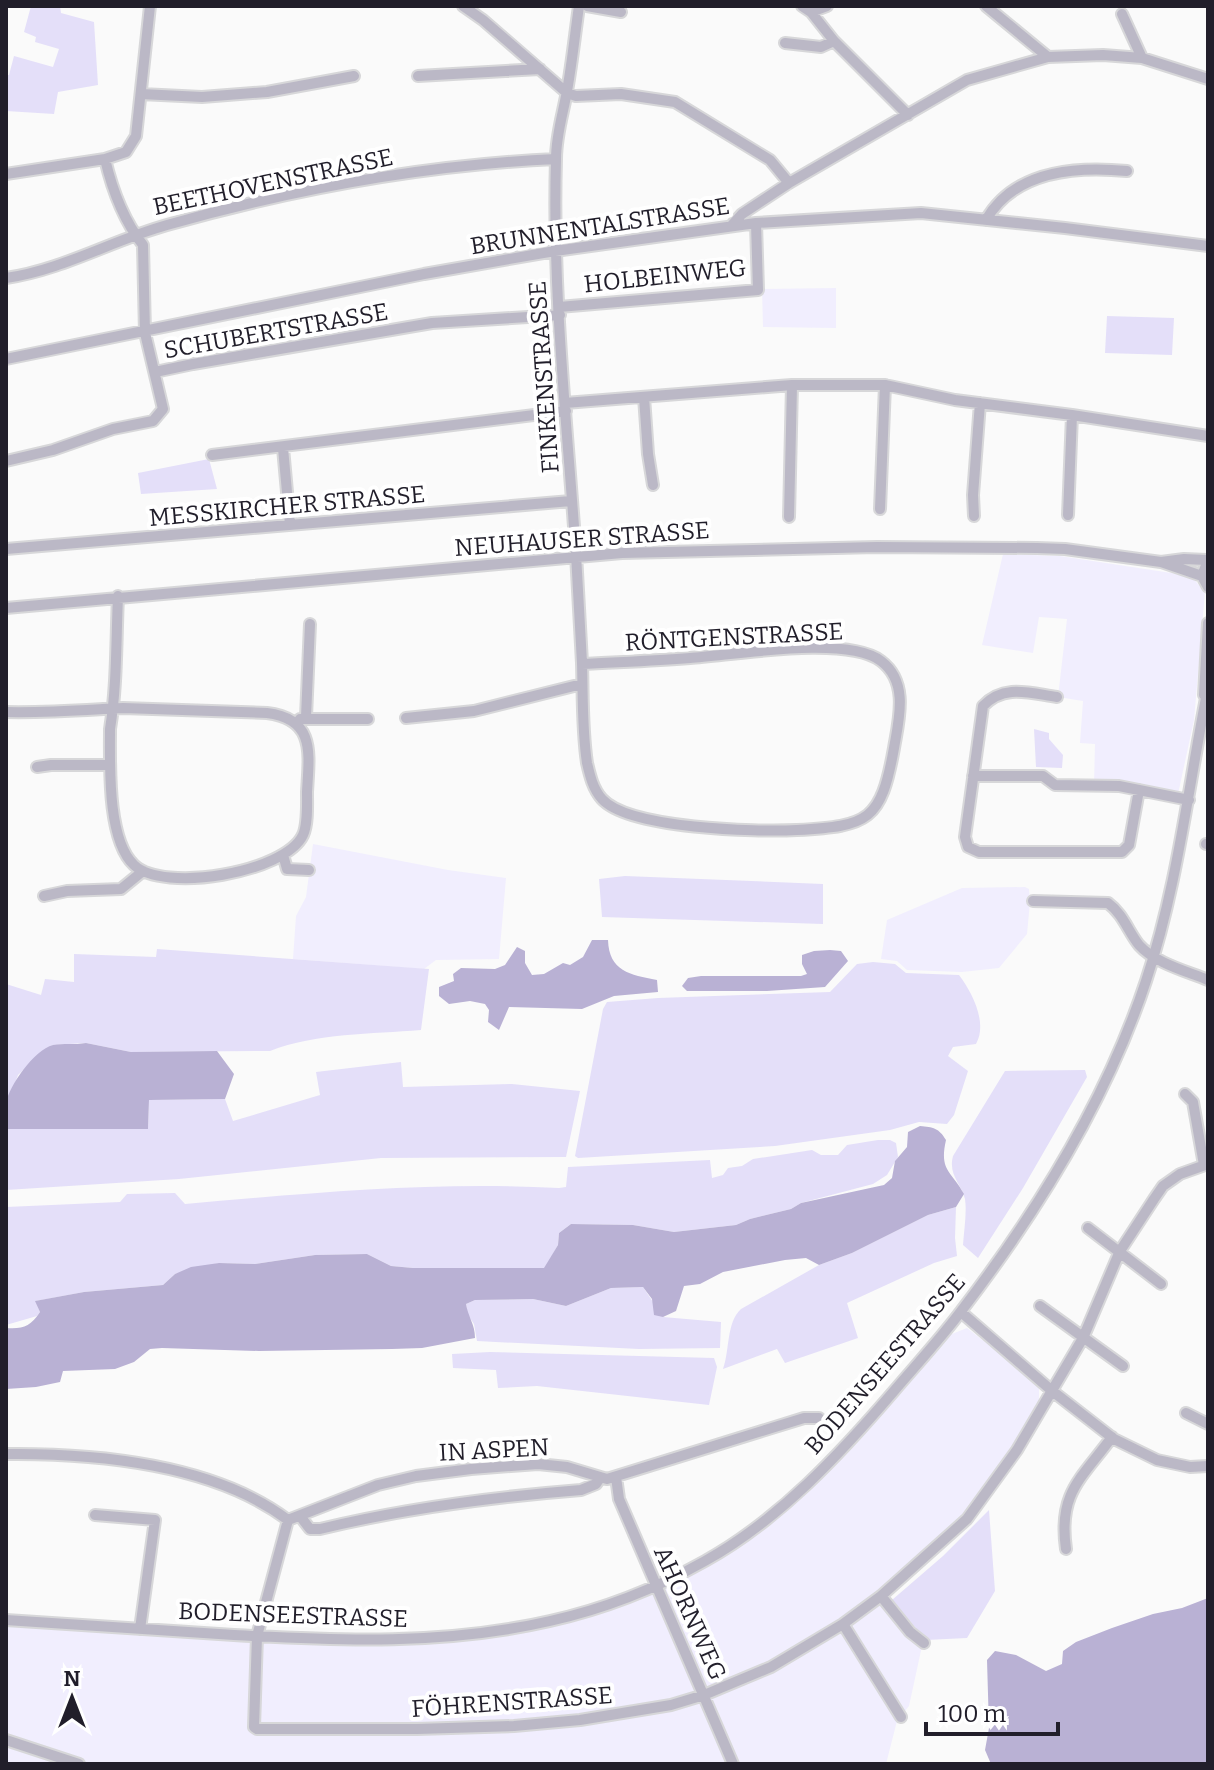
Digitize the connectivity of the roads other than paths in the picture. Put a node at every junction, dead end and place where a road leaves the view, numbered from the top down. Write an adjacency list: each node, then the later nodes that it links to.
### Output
1 (150, 6): 19 (street)
2 (463, 6): 14 (street)
3 (579, 6): 18 (street, FINKENSTRASSE)
4 (587, 6): 8 (street)
5 (827, 6): 7 (street)
6 (986, 6): 12 (street)
7 (807, 9): 10 (street)
8 (621, 12)
9 (1122, 14): 13 (street)
10 (834, 41): 11 (street); 20 (street)
11 (785, 43)
12 (1048, 57): 13 (street); 20 (street)
13 (1142, 58): 17 (street)
14 (540, 69): 16 (street); 18 (street)
15 (354, 76): 19 (street)
16 (418, 76)
17 (1208, 79)
18 (567, 93): 22 (street, FINKENSTRASSE); 25 (street)
19 (141, 94): 21 (street)
20 (908, 115): 25 (street)
21 (105, 159): 24 (street); 29 (street)
22 (556, 159): 29 (street, BEETHOVENSTRASSE); 31 (street, FINKENSTRASSE)
23 (1127, 171): 26 (street)
24 (6, 174)
25 (789, 183): 28 (street)
26 (986, 220): 27 (street, BRUNNENTALSTRASSE); 30 (street, BRUNNENTALSTRASSE)
27 (756, 223): 28 (street, BRUNNENTALSTRASSE); 33 (street, HOLBEINWEG)
28 (732, 225): 31 (street, BRUNNENTALSTRASSE)
29 (134, 234): 32 (street, BEETHOVENSTRASSE); 34 (street)
30 (1208, 246)
31 (555, 251): 33 (street, FINKENSTRASSE); 34 (street, BRUNNENTALSTRASSE)
32 (6, 278)
33 (560, 311): 36 (street, SCHUBERTSTRASSE); 41 (street, FINKENSTRASSE)
34 (145, 333): 35 (street, BRUNNENTALSTRASSE); 36 (street)
35 (6, 359)
36 (155, 372): 46 (street, SCHUBERTSTRASSE)
37 (792, 385): 38 (street); 39 (street); 52 (street)
38 (885, 385): 40 (street); 49 (street)
39 (644, 397): 41 (street); 47 (street)
40 (980, 403): 42 (street); 51 (street)
41 (566, 407): 44 (street); 48 (street, FINKENSTRASSE)
42 (1072, 415): 43 (street); 50 (street)
43 (1208, 436)
44 (283, 448): 45 (street); 53 (street)
45 (212, 455)
46 (6, 461)
47 (653, 485)
48 (571, 501): 53 (street, MESSKIRCHER STRASSE); 55 (street, FINKENSTRASSE)
49 (880, 509)
50 (1068, 515)
51 (974, 516)
52 (789, 517)
53 (290, 525): 54 (street, MESSKIRCHER STRASSE)
54 (6, 549)
55 (576, 556): 57 (street, NEUHAUSER STRASSE); 60 (street, NEUHAUSER STRASSE); 64 (street, RÖNTGENSTRASSE)
56 (1208, 560): 57 (street, NEUHAUSER STRASSE); 58 (street)
57 (1166, 565): 58 (street, NEUHAUSER STRASSE)
58 (1202, 576): 59 (street)
59 (1208, 587)
60 (118, 596): 61 (street, NEUHAUSER STRASSE); 68 (street)
61 (6, 608)
62 (1208, 623): 70 (street, BODENSEESTRASSE)
63 (310, 624): 71 (street)
64 (582, 664): 65 (street, RÖNTGENSTRASSE); 65 (street, RÖNTGENSTRASSE)
65 (582, 684): 72 (street)
66 (1208, 688): 70 (street, BODENSEESTRASSE)
67 (1057, 697): 77 (street)
68 (112, 709): 69 (street); 74 (street); 75 (street)
69 (6, 712)
70 (1203, 713): 79 (street, BODENSEESTRASSE)
71 (306, 717): 73 (street); 74 (street)
72 (406, 718)
73 (368, 719)
74 (294, 721): 80 (street)
75 (110, 765): 76 (street); 84 (street)
76 (37, 767)
77 (973, 776): 78 (street); 78 (street)
78 (1139, 790): 79 (street)
79 (1189, 800): 87 (street, BODENSEESTRASSE)
80 (283, 855): 81 (street); 82 (street)
81 (257, 867): 82 (street); 84 (street)
82 (287, 869): 83 (street)
83 (309, 870)
84 (143, 871): 85 (street)
85 (44, 896)
86 (1033, 901): 87 (street)
87 (1153, 955): 88 (street); 95 (street, BODENSEESTRASSE)
88 (1208, 980)
89 (1185, 1094): 90 (street)
90 (1206, 1165): 92 (street, FÖHRENSTRASSE)
91 (1088, 1228): 92 (street)
92 (1120, 1251): 93 (street); 96 (street, FÖHRENSTRASSE)
93 (1161, 1284)
94 (1040, 1306): 96 (street)
95 (961, 1312): 98 (street); 111 (street, BODENSEESTRASSE)
96 (1083, 1338): 97 (street); 98 (street, FÖHRENSTRASSE)
97 (1123, 1366)
98 (1051, 1390): 102 (street); 112 (street, FÖHRENSTRASSE)
99 (1186, 1413): 101 (street)
100 (819, 1418): 105 (street, IN ASPEN)
101 (1208, 1424)
102 (1112, 1437): 104 (street); 110 (street)
103 (6, 1454): 109 (street)
104 (1208, 1466)
105 (616, 1477): 106 (street, IN ASPEN); 111 (street, AHORNWEG)
106 (600, 1478): 108 (street, IN ASPEN); 108 (street)
107 (95, 1515): 115 (street)
108 (300, 1516): 109 (street, IN ASPEN)
109 (288, 1520): 116 (street)
110 (1066, 1549)
111 (657, 1584): 116 (street, BODENSEESTRASSE); 118 (street, AHORNWEG)
112 (881, 1596): 114 (street, FÖHRENSTRASSE); 117 (street)
113 (6, 1620): 115 (street, BODENSEESTRASSE)
114 (843, 1624): 118 (street, FÖHRENSTRASSE); 119 (street)
115 (140, 1629): 116 (street, BODENSEESTRASSE)
116 (257, 1636): 118 (street, FÖHRENSTRASSE)
117 (924, 1643)
118 (704, 1695): 122 (street, AHORNWEG)
119 (901, 1717)
120 (6, 1740): 121 (street)
121 (79, 1764)
122 (733, 1764)

